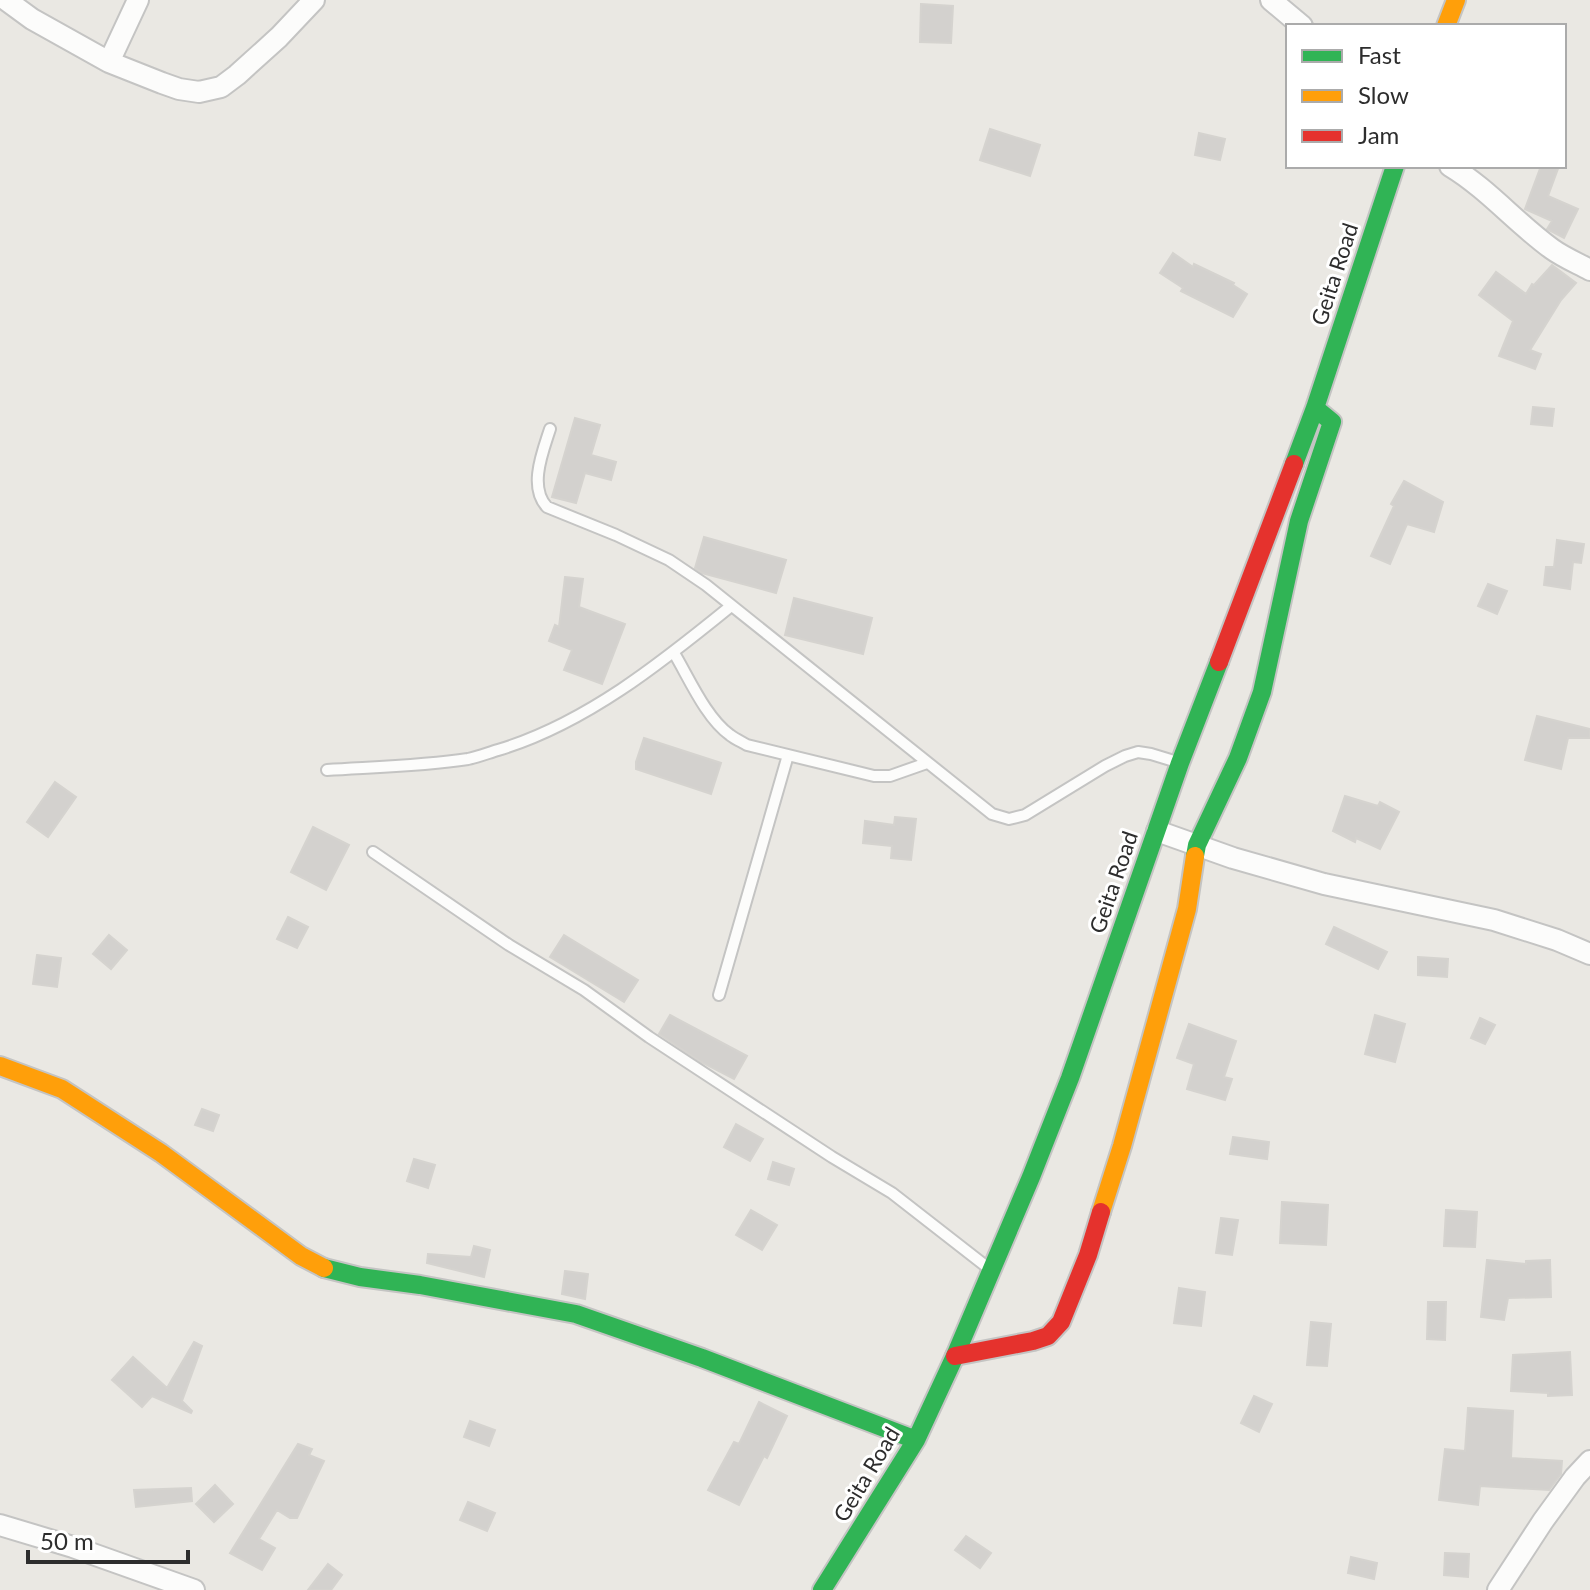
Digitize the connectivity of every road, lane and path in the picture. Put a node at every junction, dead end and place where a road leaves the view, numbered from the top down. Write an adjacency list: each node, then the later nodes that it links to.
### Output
1 (6, 0): 8 (street)
2 (138, 0): 8 (street)
3 (314, 0): 8 (street)
4 (1271, 0): 6 (street)
5 (1456, 0): 7 (main road)
6 (1300, 24)
7 (1447, 24)
8 (109, 62)
9 (1394, 168): 12 (main road, Geita Road)
10 (1453, 168): 11 (street)
11 (1590, 270)
12 (1315, 408): 18 (main road, Geita Road); 21 (main road)
13 (550, 429): 14 (lane)
14 (731, 606): 15 (lane); 17 (lane)
15 (674, 653): 16 (lane); 19 (lane)
16 (788, 755): 17 (lane); 24 (lane)
17 (927, 763): 18 (lane)
18 (1180, 763): 20 (main road, Geita Road)
19 (327, 770)
20 (1157, 831): 21 (street); 26 (main road, Geita Road)
21 (1197, 845): 23 (street); 27 (main road)
22 (373, 852): 26 (lane)
23 (1590, 954)
24 (719, 995)
25 (0, 1066): 28 (main road)
26 (992, 1270): 27 (main road, Geita Road)
27 (955, 1356): 28 (main road, Geita Road)
28 (916, 1440): 32 (main road, Geita Road)
29 (1590, 1461): 33 (street)
30 (0, 1525): 31 (street)
31 (194, 1590)
32 (822, 1590)
33 (1498, 1590)

